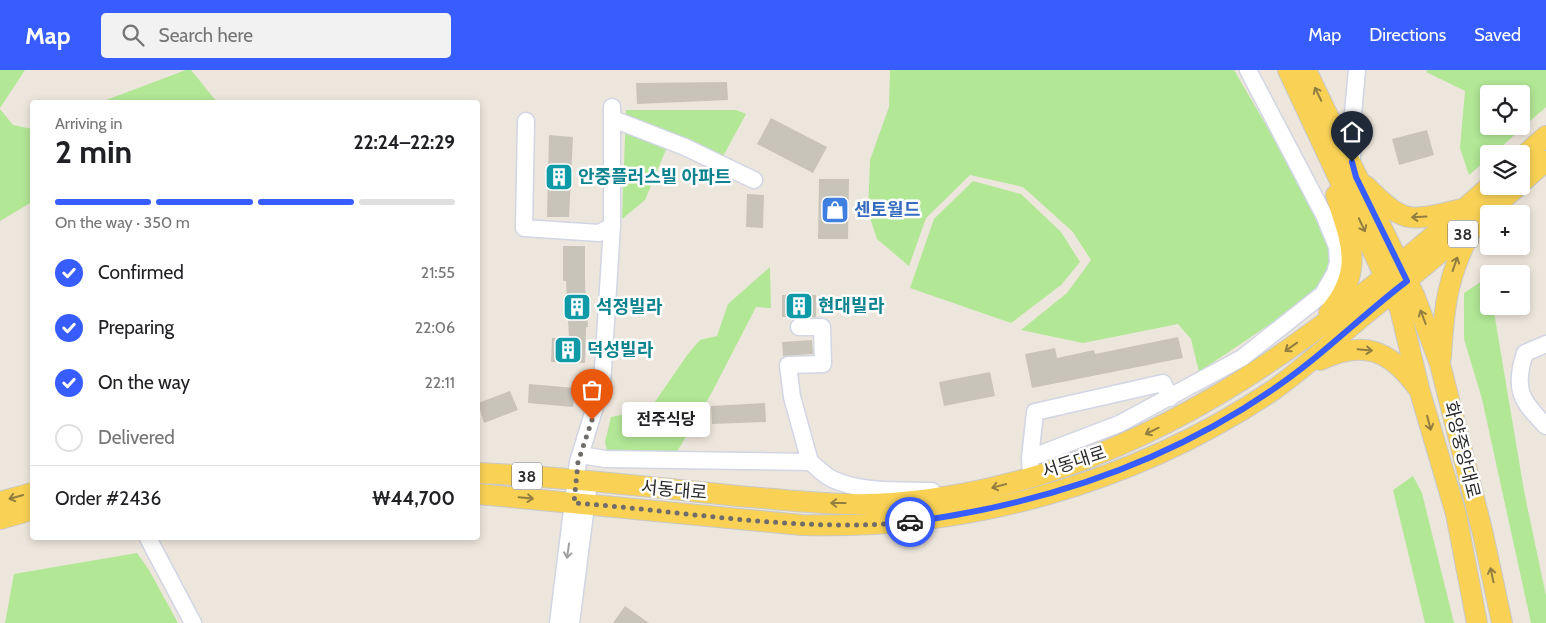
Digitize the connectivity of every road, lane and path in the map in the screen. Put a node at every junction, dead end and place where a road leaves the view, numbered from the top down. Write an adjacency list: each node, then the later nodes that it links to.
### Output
1 (1248, 70): 17 (street)
2 (1288, 70): 5 (main road)
3 (1306, 70): 10 (main road, one-way to 3)
4 (1357, 70): 10 (street)
5 (1311, 117): 17 (main road); 18 (main road, one-way to 18)
6 (526, 121): 16 (street)
7 (1546, 136): 8 (main road)
8 (1530, 150)
9 (1546, 162): 11 (main road)
10 (1354, 169): 15 (main road, one-way to 10); 18 (main road)
11 (1530, 175)
12 (754, 180): 16 (street)
13 (1484, 195): 15 (main road, 서동대로 / 38)
14 (1503, 195): 15 (main road, 서동대로 / 38)
15 (1471, 215): 18 (main road, 서동대로 / 38); 22 (main road, one-way to 15)
16 (612, 226): 27 (street)
17 (1344, 245): 20 (main road); 25 (street)
18 (1396, 278): 20 (main road, 서동대로 / 38); 22 (main road, 화양중앙대로, one-way to 18); 23 (main road, 서동대로 / 38); 24 (main road, 화양중앙대로)
19 (799, 327): 28 (street)
20 (1315, 330): 29 (main road, 서동대로 / 38, one-way to 29)
21 (1546, 344): 26 (street)
22 (1440, 364): 44 (main road, 화양중앙대로, one-way to 22)
23 (1302, 368): 24 (main road, one-way to 24); 36 (main road, 서동대로 / 38)
24 (1420, 392): 43 (main road, 화양중앙대로, one-way to 43)
25 (1170, 398): 29 (street); 29 (street)
26 (1546, 426)
27 (581, 455): 28 (street); 31 (street)
28 (810, 462): 34 (street)
29 (1031, 467): 34 (main road, 서동대로 / 38, one-way to 34)
30 (480, 473): 31 (main road, 서동대로 / 38)
31 (583, 481): 34 (main road, 서동대로 / 38, one-way to 31); 36 (street)
32 (30, 494): 35 (main road, one-way to 35)
33 (480, 494): 36 (main road, 서동대로 / 38, one-way to 36)
34 (967, 494)
35 (0, 502)
36 (581, 503): 41 (street, one-way to 41); 42 (street)
37 (30, 511): 38 (main road)
38 (0, 519)
39 (149, 540): 40 (street)
40 (193, 623)
41 (558, 623)
42 (571, 623)
43 (1477, 623)
44 (1502, 623)

